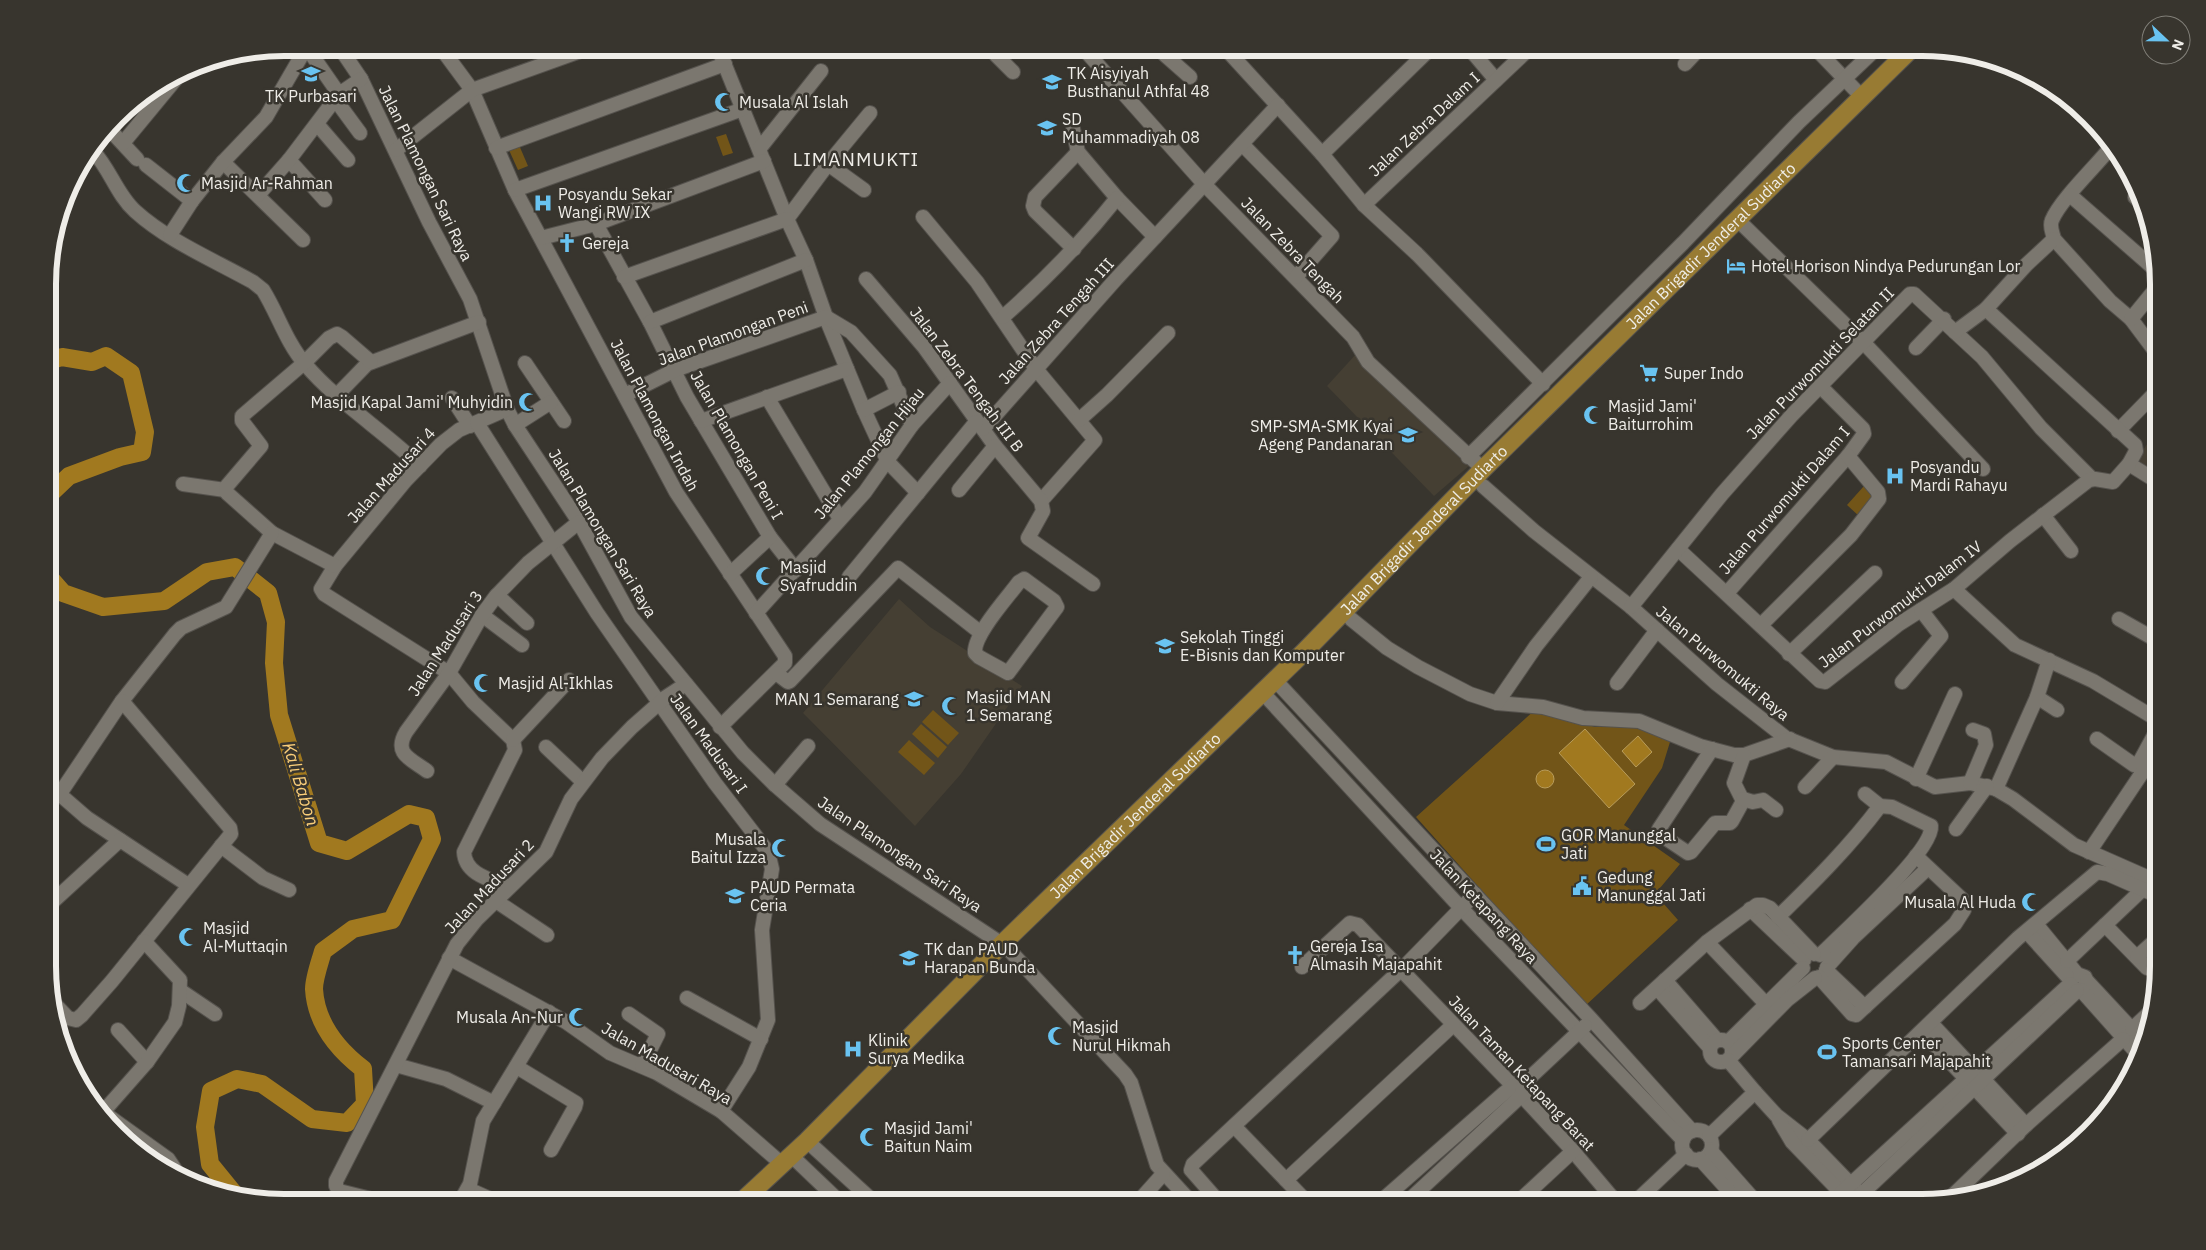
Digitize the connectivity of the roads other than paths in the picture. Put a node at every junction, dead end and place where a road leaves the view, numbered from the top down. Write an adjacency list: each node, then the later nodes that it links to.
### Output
1 (302, 56): 48 (street)
2 (315, 56): 27 (street)
3 (341, 56): 27 (street, Jalan Plamongan Sari Raya)
4 (447, 56): 28 (street, Jalan Plamongan Indah)
5 (567, 56): 28 (street)
6 (722, 56): 19 (street)
7 (1001, 56): 22 (street)
8 (1090, 56): 50 (street, Jalan Zebra Tengah)
9 (1167, 56): 23 (street)
10 (1233, 56): 30 (street)
11 (1423, 56): 43 (street)
12 (1475, 56): 25 (street)
13 (1522, 56): 25 (street, Jalan Zebra Dalam I)
14 (1692, 56): 20 (street)
15 (1822, 56): 24 (street)
16 (1868, 56): 24 (street)
17 (1904, 56): 29 (main road, Jalan Brigadir Jenderal Sudiarto)
18 (1914, 56): 62 (main road, Jalan Brigadir Jenderal Sudiarto)
19 (725, 64): 31 (street); 39 (street)
20 (1684, 64)
21 (822, 71): 45 (street)
22 (1013, 72)
23 (1190, 77)
24 (1844, 79): 29 (street); 94 (street)
25 (1496, 80): 58 (street, Jalan Zebra Dalam I)
26 (169, 88): 37 (street)
27 (346, 89): 33 (street); 36 (street); 40 (street, Jalan Plamongan Sari Raya)
28 (472, 90): 39 (street, Jalan Plamongan Indah); 40 (street)
29 (1863, 98): 121 (main road, Jalan Brigadir Jenderal Sudiarto)
30 (1278, 104): 38 (street, Jalan Zebra Tengah III); 43 (street)
31 (744, 110): 45 (street); 51 (street)
32 (870, 113): 49 (street)
33 (317, 124): 46 (street); 47 (street)
34 (1073, 129): 42 (street)
35 (114, 133): 37 (street)
36 (360, 134)
37 (124, 143): 57 (street)
38 (1242, 144): 50 (street, Jalan Zebra Tengah III); 72 (street)
39 (496, 148): 51 (street, Jalan Plamongan Indah)
40 (396, 150): 80 (street, Jalan Plamongan Sari Raya)
41 (2107, 151): 53 (street)
42 (1078, 152): 55 (street); 68 (street)
43 (1322, 154): 58 (street)
44 (96, 155): 63 (street)
45 (762, 155): 60 (street); 61 (street)
46 (289, 160): 54 (street); 56 (street)
47 (348, 160)
48 (222, 162): 54 (street); 57 (street)
49 (828, 164): 52 (street); 60 (street)
50 (1205, 185): 64 (street, Jalan Zebra Tengah III); 72 (street, Jalan Zebra Tengah)
51 (515, 190): 65 (street, Jalan Plamongan Indah)
52 (864, 190)
53 (2070, 195): 67 (street); 70 (street)
54 (258, 196): 66 (street)
55 (1116, 198): 64 (street); 68 (street)
56 (325, 200)
57 (192, 201): 63 (street)
58 (1364, 205): 94 (street)
59 (923, 217): 77 (street)
60 (787, 219): 69 (street); 71 (street)
61 (596, 224): 65 (street); 71 (street, Jalan Plamongan Peni I)
62 (1744, 226): 84 (street); 121 (main road, Jalan Brigadir Jenderal Sudiarto)
63 (170, 235): 88 (street)
64 (1155, 237): 91 (street, Jalan Zebra Tengah III)
65 (541, 238): 98 (street, Jalan Plamongan Indah)
66 (304, 240)
67 (2054, 240): 75 (street); 79 (street)
68 (1074, 249): 77 (street)
69 (806, 260): 76 (street); 81 (street)
70 (2149, 264)
71 (624, 277): 81 (street, Jalan Plamongan Peni I)
72 (1296, 278): 114 (street, Jalan Zebra Tengah)
73 (866, 279): 93 (street, Jalan Zebra Tengah III B)
74 (2150, 296): 79 (street)
75 (1986, 309): 82 (street); 112 (street)
76 (826, 317): 90 (street); 92 (street, Jalan Plamongan Peni); 96 (street)
77 (1002, 317): 91 (street)
78 (1944, 319): 82 (street, Jalan Purwomukti Selatan II); 84 (street, Jalan Purwomukti Selatan II); 86 (street)
79 (2131, 320): 85 (street)
80 (479, 322): 87 (street); 103 (street, Jalan Plamongan Sari Raya)
81 (650, 322): 92 (street, Jalan Plamongan Peni I)
82 (1955, 332): 122 (street, Jalan Purwomukti Selatan II)
83 (1168, 333): 106 (street)
84 (1864, 343): 95 (street, Jalan Purwomukti Selatan II); 119 (street)
85 (2150, 345)
86 (1916, 348)
87 (371, 362): 88 (street); 97 (street)
88 (304, 363): 97 (street); 124 (street)
89 (525, 363): 102 (street)
90 (847, 369): 99 (street); 104 (street)
91 (1036, 369): 106 (street); 110 (street, Jalan Zebra Tengah III)
92 (675, 370): 98 (street, Jalan Plamongan Peni); 107 (street, Jalan Plamongan Peni I)
93 (950, 383): 110 (street, Jalan Zebra Tengah III B); 111 (street, Jalan Plamongan Hijau)
94 (1544, 384): 114 (street)
95 (1820, 386): 115 (street, Jalan Purwomukti Dalam I); 134 (street, Jalan Purwomukti Selatan II)
96 (899, 392): 104 (street); 111 (street)
97 (337, 395): 118 (street)
98 (625, 395): 139 (street, Jalan Plamongan Indah)
99 (767, 397): 107 (street); 129 (street)
100 (452, 398): 108 (street, Jalan Madusari I)
101 (2150, 398): 112 (street)
102 (551, 402): 105 (street); 109 (street)
103 (508, 409): 108 (street, Jalan Madusari 4); 109 (street, Jalan Plamongan Sari Raya)
104 (864, 410): 116 (street)
105 (564, 420)
106 (1079, 420): 127 (street)
107 (701, 421): 132 (street, Jalan Plamongan Peni I)
108 (474, 424): 118 (street, Jalan Madusari 4); 133 (street, Jalan Madusari I)
109 (515, 425): 130 (street, Jalan Plamongan Sari Raya)
110 (980, 425): 113 (street, Jalan Zebra Tengah III B); 126 (street)
111 (912, 426): 116 (street, Jalan Plamongan Hijau)
112 (2118, 431): 117 (street)
113 (995, 446): 125 (street); 127 (street, Jalan Zebra Tengah III B)
114 (1468, 456): 121 (street, Jalan Zebra Tengah)
115 (1848, 456): 144 (street, Jalan Purwomukti Dalam I); 153 (street)
116 (888, 462): 126 (street); 129 (street, Jalan Plamongan Hijau)
117 (2129, 464): 120 (street); 122 (street)
118 (420, 466): 136 (street, Jalan Madusari 4)
119 (1983, 469)
120 (2150, 477)
121 (1483, 478): 141 (street, Jalan Purwomukti Raya); 150 (main road, Jalan Brigadir Jenderal Sudiarto); 166 (main road, Jalan Brigadir Jenderal Sudiarto)
122 (2092, 479): 128 (street, Jalan Purwomukti Dalam IV)
123 (183, 484): 124 (street)
124 (225, 490): 131 (street)
125 (959, 490)
126 (918, 493): 140 (street)
127 (1041, 502): 142 (street)
128 (2043, 515): 135 (street); 143 (street, Jalan Purwomukti Dalam IV)
129 (840, 518): 137 (street, Jalan Plamongan Hijau)
130 (579, 522): 133 (street, Jalan Madusari 3); 165 (street, Jalan Plamongan Sari Raya)
131 (272, 533): 136 (street); 170 (street)
132 (770, 537): 137 (street, Jalan Plamongan Peni I); 139 (street, Jalan Plamongan Peni I)
133 (552, 542): 145 (street, Jalan Madusari 3); 169 (street, Jalan Madusari I)
134 (1678, 550): 144 (street); 146 (street, Jalan Purwomukti Selatan II)
135 (2071, 551)
136 (335, 566): 160 (street, Jalan Madusari 4)
137 (796, 570): 148 (street, Jalan Plamongan Hijau)
138 (1875, 573): 158 (street)
139 (730, 574): 148 (street, Jalan Plamongan Indah)
140 (849, 577)
141 (1591, 577): 146 (street, Jalan Purwomukti Raya); 171 (street)
142 (1093, 584)
143 (1954, 589): 147 (street, Jalan Purwomukti Dalam IV); 159 (street)
144 (1727, 593): 153 (street)
145 (497, 595): 149 (street, Jalan Madusari 3); 152 (street)
146 (1631, 608): 154 (street, Jalan Purwomukti Raya)
147 (1921, 610): 158 (street, Jalan Purwomukti Dalam IV); 163 (street)
148 (756, 613): 161 (street, Jalan Plamongan Indah)
149 (482, 615): 157 (street); 160 (street, Jalan Madusari 3)
150 (1351, 619): 166 (main road, Jalan Brigadir Jenderal Sudiarto); 171 (street)
151 (2119, 619): 156 (street)
152 (527, 623)
153 (1762, 625): 158 (street)
154 (1657, 630): 164 (street); 180 (street, Jalan Purwomukti Raya)
155 (981, 633): 155 (street); 161 (street)
156 (2150, 636)
157 (522, 645)
158 (1788, 654)
159 (2049, 660): 168 (street); 173 (street)
160 (449, 673): 179 (street); 191 (street, Jalan Madusari 3)
161 (776, 673): 175 (street, Jalan Plamongan Indah)
162 (569, 680): 179 (street)
163 (1902, 682)
164 (1617, 683)
165 (686, 684): 169 (street, Jalan Madusari 2); 175 (street, Jalan Plamongan Sari Raya)
166 (1272, 690): 174 (street, Jalan Ketapang Raya); 176 (street, Jalan Ketapang Raya); 228 (main road, Jalan Brigadir Jenderal Sudiarto)
167 (1955, 694): 193 (street)
168 (2037, 697): 172 (street); 199 (street)
169 (666, 698): 194 (street, Jalan Madusari 2); 252 (street, Jalan Madusari I)
170 (122, 701): 197 (street); 207 (street)
171 (1497, 703): 184 (street)
172 (2058, 710)
173 (2150, 715)
174 (1310, 718): 176 (street); 186 (street, Jalan Ketapang Raya)
175 (720, 727): 196 (street, Jalan Plamongan Sari Raya)
176 (1297, 730): 189 (street, Jalan Ketapang Raya)
177 (1973, 730): 195 (street)
178 (2097, 739): 181 (street)
179 (513, 740): 213 (street)
180 (1790, 740): 185 (street); 187 (street, Jalan Purwomukti Raya)
181 (2150, 743)
182 (808, 746): 196 (street)
183 (546, 747): 194 (street)
184 (1712, 749): 185 (street); 202 (street)
185 (1744, 755): 202 (street)
186 (1346, 757): 189 (street); 190 (street, Jalan Ketapang Raya)
187 (1834, 757): 193 (street, Jalan Purwomukti Raya); 198 (street)
188 (2150, 761): 208 (street)
189 (1332, 768): 192 (street, Jalan Ketapang Raya)
190 (1356, 768): 192 (street); 217 (street, Jalan Ketapang Raya)
191 (427, 771)
192 (1343, 780): 220 (street, Jalan Ketapang Raya)
193 (1916, 780): 195 (street, Jalan Purwomukti Raya)
194 (582, 781): 213 (street, Jalan Madusari 2)
195 (1970, 783): 199 (street, Jalan Purwomukti Raya)
196 (775, 785): 228 (street, Jalan Plamongan Sari Raya)
197 (56, 787)
198 (1805, 787)
199 (1992, 787): 205 (street); 208 (street, Jalan Purwomukti Raya)
200 (56, 792): 206 (street)
201 (1865, 794): 203 (street)
202 (1743, 799): 204 (street)
203 (1880, 806): 209 (street); 222 (street)
204 (1776, 810)
205 (1956, 829)
206 (120, 840): 212 (street); 218 (street)
207 (221, 846): 212 (street); 215 (street)
208 (2088, 852): 211 (street, Jalan Purwomukti Raya)
209 (1916, 856): 210 (street); 232 (street)
210 (1928, 868): 232 (street); 232 (street)
211 (2150, 879)
212 (188, 885): 226 (street)
213 (509, 887): 219 (street, Jalan Madusari 2)
214 (2143, 889): 216 (street); 223 (street); 224 (street)
215 (289, 890)
216 (2150, 892)
217 (1475, 894): 220 (street); 245 (street, Jalan Ketapang Raya)
218 (56, 899)
219 (496, 901): 225 (street); 230 (street, Jalan Madusari 2)
220 (1461, 908): 234 (street); 250 (street, Jalan Ketapang Raya)
221 (1750, 909): 222 (street); 227 (street); 232 (street)
222 (1778, 917): 232 (street)
223 (2105, 925): 229 (street); 231 (street)
224 (2031, 928): 231 (street); 235 (street); 248 (street)
225 (547, 935)
226 (144, 941): 237 (street); 241 (street)
227 (1707, 942): 236 (street); 240 (street)
228 (1006, 948): 271 (main road, Jalan Brigadir Jenderal Sudiarto); 282 (street, Jalan Plamongan Sari Raya)
229 (2150, 950)
230 (449, 958): 242 (street, Jalan Madusari Raya); 255 (street, Jalan Madusari 2)
231 (2067, 961): 235 (street)
232 (1816, 966): 240 (street); 253 (street)
233 (1302, 967): 234 (street, Jalan Taman Ketapang Barat)
234 (1400, 971): 247 (street, Jalan Taman Ketapang Barat); 265 (street)
235 (2077, 983): 251 (street); 258 (street)
236 (1661, 984): 239 (street); 253 (street)
237 (181, 991): 243 (street); 254 (street)
238 (686, 998): 252 (street)
239 (1640, 1004)
240 (1766, 1004): 253 (street)
241 (61, 1011)
242 (549, 1012): 256 (street, Jalan Madusari Raya); 257 (street)
243 (215, 1014)
244 (629, 1014): 256 (street)
245 (1591, 1019): 250 (street); 268 (street, Jalan Ketapang Raya)
246 (2143, 1021): 251 (street)
247 (1453, 1025): 260 (street, Jalan Taman Ketapang Barat); 283 (street)
248 (1927, 1027): 258 (street); 259 (street); 270 (street)
249 (118, 1030): 254 (street)
250 (1580, 1031): 260 (street); 268 (street, Jalan Ketapang Raya)
251 (2131, 1037): 267 (street)
252 (761, 1039): 264 (street, Jalan Madusari I)
253 (1723, 1049): 261 (street)
254 (147, 1062): 263 (street)
255 (396, 1064): 262 (street); 288 (street, Jalan Madusari 2)
256 (642, 1066): 264 (street, Jalan Madusari Raya)
257 (517, 1067): 262 (street); 272 (street)
258 (1980, 1074): 259 (street); 267 (street)
259 (1969, 1084): 267 (street); 285 (street); 308 (street)
260 (1519, 1088): 273 (street, Jalan Taman Ketapang Barat); 275 (street); 279 (street)
261 (1756, 1092): 269 (street); 270 (street)
262 (494, 1103): 286 (street)
263 (107, 1109)
264 (721, 1111): 277 (street, Jalan Madusari Raya)
265 (1234, 1126): 283 (street); 297 (street)
266 (124, 1128): 278 (street)
267 (2022, 1129): 287 (street)
268 (1687, 1136): 269 (street); 274 (street)
269 (1709, 1136): 276 (street)
270 (1804, 1143): 285 (street); 306 (street)
271 (811, 1144): 277 (main road, Jalan Brigadir Jenderal Sudiarto); 294 (street)
272 (551, 1150)
273 (1573, 1151): 301 (street); 302 (street, Jalan Taman Ketapang Barat)
274 (1686, 1154): 276 (street); 303 (street)
275 (1433, 1155): 279 (street); 280 (street)
276 (1706, 1155): 281 (street)
277 (789, 1163): 291 (main road, Jalan Brigadir Jenderal Sudiarto); 292 (main road, Jalan Brigadir Jenderal Sudiarto); 293 (street, Jalan Madusari Raya)
278 (171, 1164)
279 (1445, 1167): 284 (street)
280 (1417, 1170): 284 (street); 299 (street)
281 (1721, 1173): 304 (street); 305 (street)
282 (1163, 1174): 295 (street); 296 (street)
283 (1286, 1180): 298 (street)
284 (1429, 1182): 300 (street)
285 (1851, 1183): 307 (street)
286 (468, 1188): 289 (street); 290 (street)
287 (1956, 1191)
288 (352, 1194)
289 (465, 1194)
290 (480, 1194)
291 (751, 1194)
292 (760, 1194)
293 (830, 1194)
294 (865, 1194)
295 (1145, 1194)
296 (1183, 1194)
297 (1212, 1194)
298 (1299, 1194)
299 (1389, 1194)
300 (1416, 1194)
301 (1527, 1194)
302 (1609, 1194)
303 (1644, 1194)
304 (1734, 1194)
305 (1746, 1194)
306 (1850, 1194)
307 (1854, 1194)
308 (1860, 1194)

